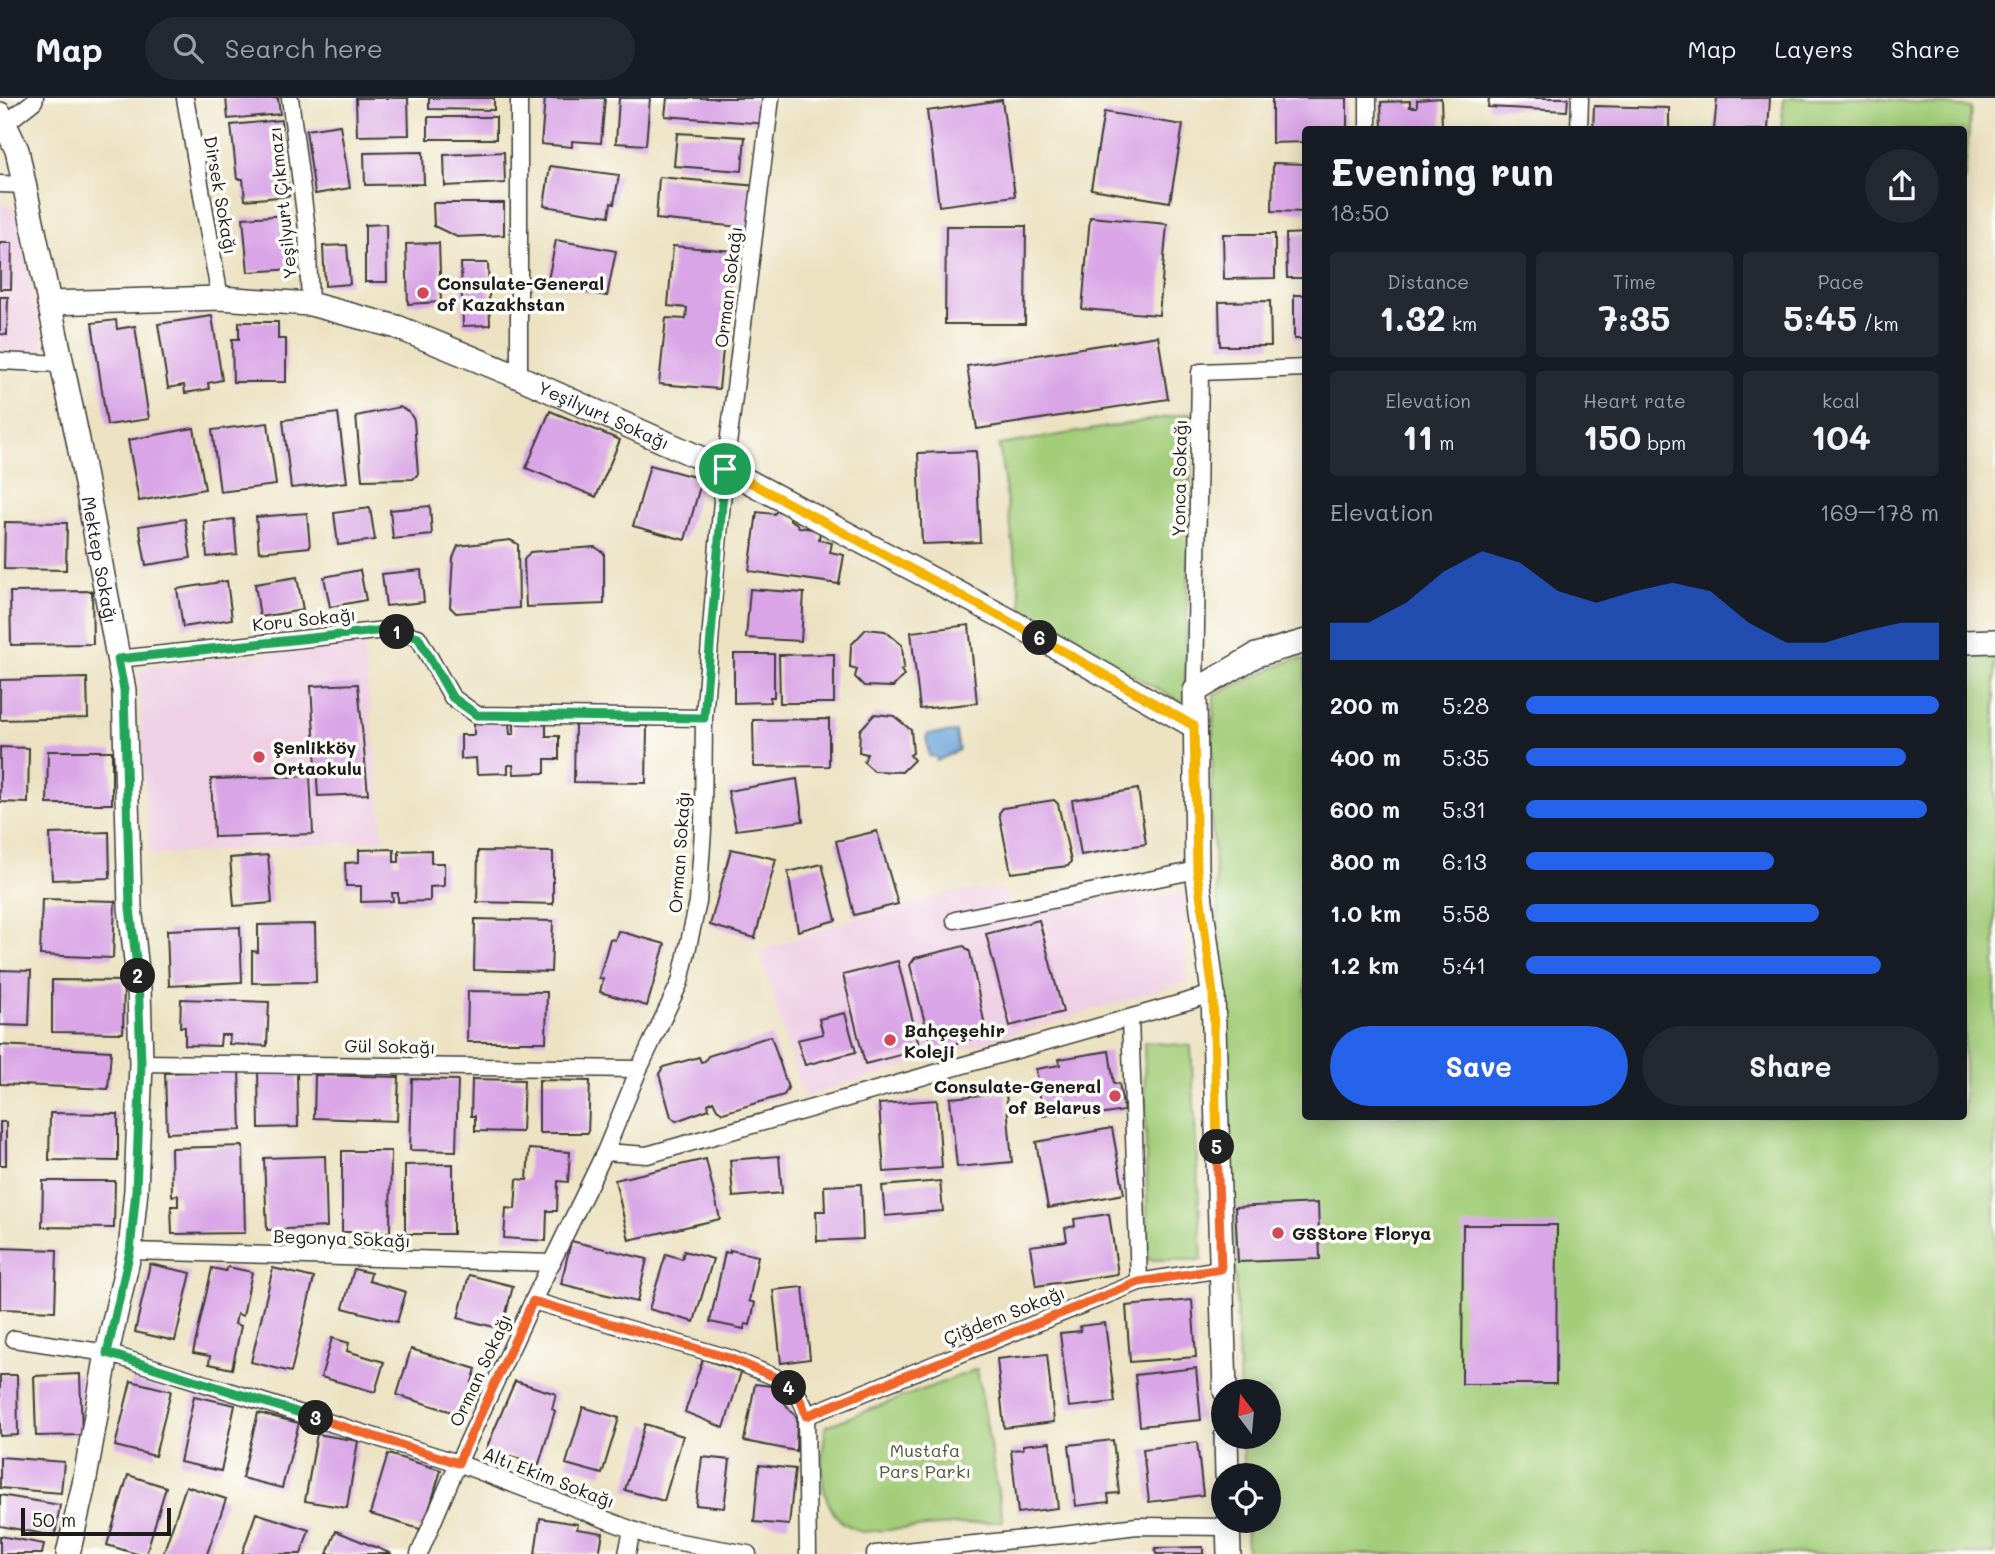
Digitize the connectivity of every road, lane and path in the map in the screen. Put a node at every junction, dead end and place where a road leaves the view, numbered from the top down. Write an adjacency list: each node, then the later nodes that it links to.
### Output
1 (35, 98): 8 (street)
2 (185, 98): 13 (street, Dirsek Sokağı)
3 (290, 98): 15 (street, Yeşilyurt Çıkmazı)
4 (519, 98): 19 (street)
5 (771, 98): 20 (street, Orman Sokağı)
6 (1368, 98): 9 (street)
7 (1580, 98): 10 (street)
8 (2, 119): 12 (main road, Mektep Sokağı)
9 (1368, 126)
10 (1579, 126)
11 (0, 184): 12 (street)
12 (24, 185): 14 (main road, Mektep Sokağı)
13 (219, 298): 14 (main road, Yeşilyurt Sokağı); 15 (main road, Yeşilyurt Sokağı)
14 (50, 303): 17 (main road, Mektep Sokağı)
15 (310, 304): 19 (main road, Yeşilyurt Sokağı)
16 (0, 361): 17 (street)
17 (62, 364): 24 (main road, Mektep Sokağı)
18 (1302, 368): 25 (street, Yonca Sokağı)
19 (519, 377): 20 (main road, Yeşilyurt Sokağı)
20 (725, 469): 26 (street, Orman Sokağı); 27 (main road, Yeşilyurt Sokağı)
21 (1995, 641): 23 (main road)
22 (1302, 642): 25 (main road)
23 (1967, 642)
24 (118, 659): 26 (street, Koru Sokağı); 32 (main road, Mektep Sokağı)
25 (1195, 691): 27 (main road)
26 (704, 718): 33 (street, Orman Sokağı)
27 (1194, 726): 28 (main road)
28 (1197, 870): 29 (street); 30 (main road)
29 (955, 920)
30 (1213, 994): 31 (street); 37 (main road)
31 (1130, 1019): 34 (street); 38 (street)
32 (141, 1063): 33 (street, Gül Sokağı); 35 (main road, Mektep Sokağı)
33 (639, 1069): 34 (street, Orman Sokağı)
34 (605, 1152): 36 (street, Orman Sokağı)
35 (130, 1251): 36 (street, Begonya Sokağı); 41 (main road, Mektep Sokağı)
36 (552, 1263): 39 (street, Orman Sokağı)
37 (1221, 1269): 38 (street, Çiğdem Sokağı); 42 (main road)
38 (1139, 1282): 43 (street, Çiğdem Sokağı)
39 (533, 1301): 43 (street); 44 (street, Orman Sokağı)
40 (14, 1339): 41 (street, Altı Ekim Sokağı)
41 (107, 1353): 44 (street, Altı Ekim Sokağı); 49 (main road, Mektep Sokağı)
42 (1224, 1379)
43 (806, 1416): 53 (street)
44 (458, 1463): 46 (street, Altı Ekim Sokağı); 50 (street, Orman Sokağı)
45 (1211, 1524): 48 (street)
46 (632, 1530): 51 (street); 52 (street, Altı Ekim Sokağı)
47 (1228, 1533): 55 (main road)
48 (937, 1551): 54 (street)
49 (68, 1554)
50 (419, 1554)
51 (627, 1554)
52 (748, 1554)
53 (808, 1554)
54 (876, 1554)
55 (1229, 1554)

